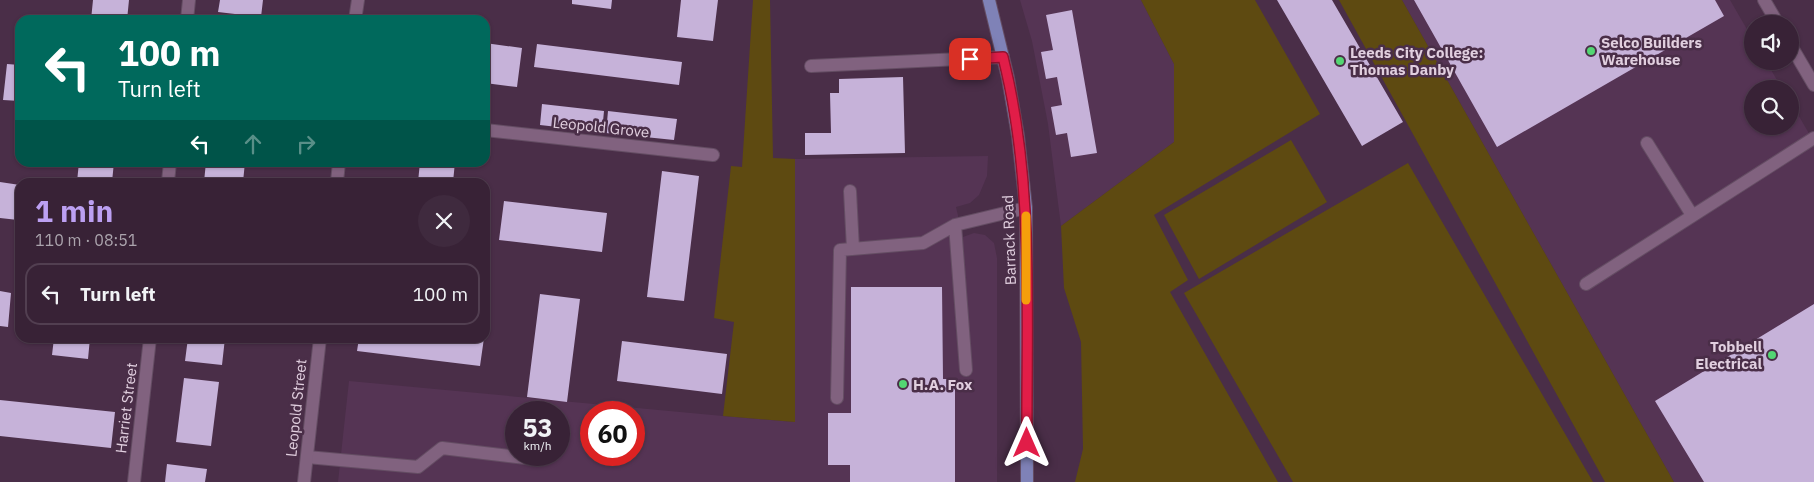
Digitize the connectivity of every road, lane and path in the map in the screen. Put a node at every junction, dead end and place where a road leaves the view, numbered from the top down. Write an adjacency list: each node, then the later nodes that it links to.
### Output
1 (189, 0): 5 (street)
2 (358, 0): 6 (street)
3 (989, 0): 8 (main road, Barrack Road)
4 (1764, 0): 7 (street)
5 (188, 15)
6 (356, 15)
7 (1773, 15)
8 (1003, 57): 10 (street); 17 (main road, Barrack Road)
9 (1799, 59): 11 (street)
10 (811, 66)
11 (1814, 85)
12 (490, 131): 15 (street, Leopold Grove)
13 (1814, 138): 18 (street)
14 (1647, 142): 18 (street)
15 (713, 155)
16 (850, 191): 20 (street)
17 (1026, 208): 19 (street); 30 (main road, Barrack Road)
18 (1692, 215): 21 (street)
19 (955, 225): 20 (street); 24 (street)
20 (853, 249): 25 (street)
21 (1586, 284)
22 (149, 343): 28 (street, Harriet Street)
23 (319, 343): 27 (street, Leopold Street)
24 (966, 370)
25 (837, 398)
26 (505, 455): 27 (street)
27 (307, 457): 29 (street, Leopold Street)
28 (134, 482)
29 (304, 482)
30 (1027, 482)

